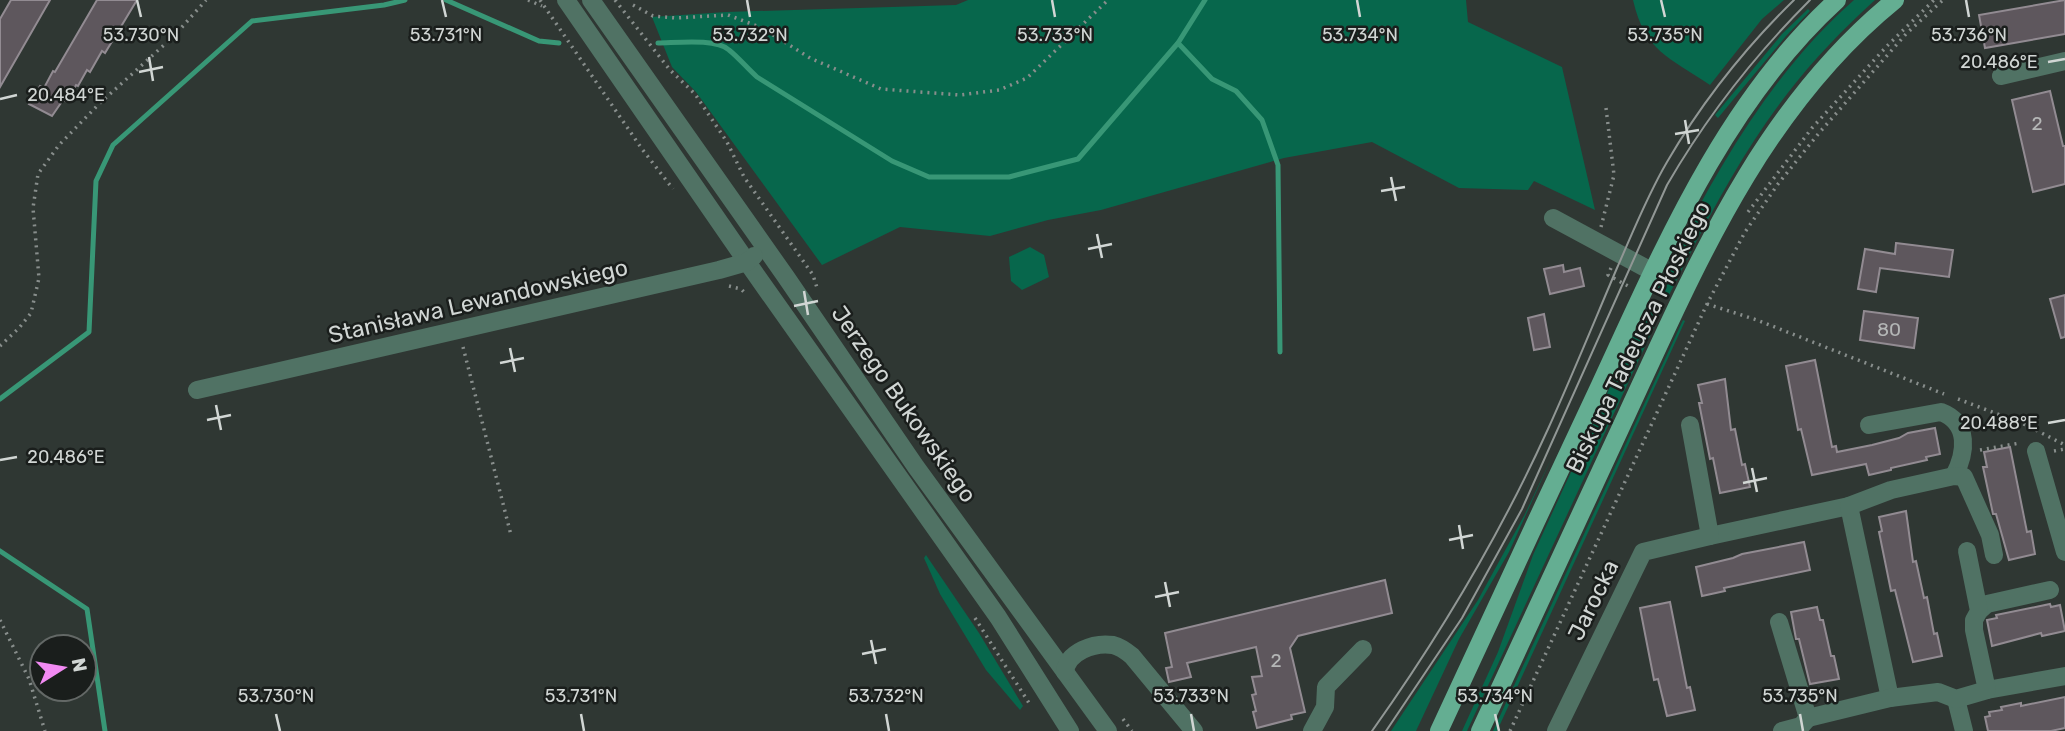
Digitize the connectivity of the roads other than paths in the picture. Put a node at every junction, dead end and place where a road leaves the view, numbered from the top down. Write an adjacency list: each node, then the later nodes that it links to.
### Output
1 (566, 0): 9 (street, Jerzego Bukowskiego)
2 (591, 0): 8 (street, Jerzego Bukowskiego)
3 (1837, 0): 10 (main road, Biskupa Tadeusza Płoskiego)
4 (1895, 0): 38 (main road, Biskupa Tadeusza Płoskiego)
5 (2065, 61): 6 (street)
6 (2001, 76)
7 (1552, 218): 10 (street)
8 (765, 248): 9 (street, Stanisława Lewandowskiego); 25 (street, Jerzego Bukowskiego)
9 (747, 262): 11 (street, Stanisława Lewandowskiego); 33 (street, Jerzego Bukowskiego)
10 (1653, 272): 37 (main road, Biskupa Tadeusza Płoskiego)
11 (197, 390)
12 (1690, 425): 17 (street)
13 (1869, 425): 15 (street)
14 (2036, 451): 19 (street)
15 (1954, 476): 16 (street, Jarocka); 20 (street)
16 (1849, 506): 17 (street, Jarocka); 30 (street)
17 (1710, 537): 39 (street, Jarocka)
18 (1967, 551): 22 (street)
19 (2065, 552)
20 (1994, 555)
21 (2050, 590): 22 (street)
22 (1979, 611): 29 (street)
23 (1779, 622): 32 (street)
24 (1363, 649): 36 (street)
25 (1065, 673): 28 (street); 34 (street, Jerzego Bukowskiego)
26 (1168, 674): 28 (street)
27 (2065, 676): 29 (street)
28 (1149, 678): 35 (street)
29 (1987, 690): 31 (street)
30 (1890, 698): 31 (street); 32 (street)
31 (1956, 699): 41 (street)
32 (1808, 718): 40 (street)
33 (1070, 731)
34 (1108, 731)
35 (1194, 731)
36 (1312, 731)
37 (1439, 731)
38 (1480, 731)
39 (1556, 731)
40 (1782, 731)
41 (1964, 731)

